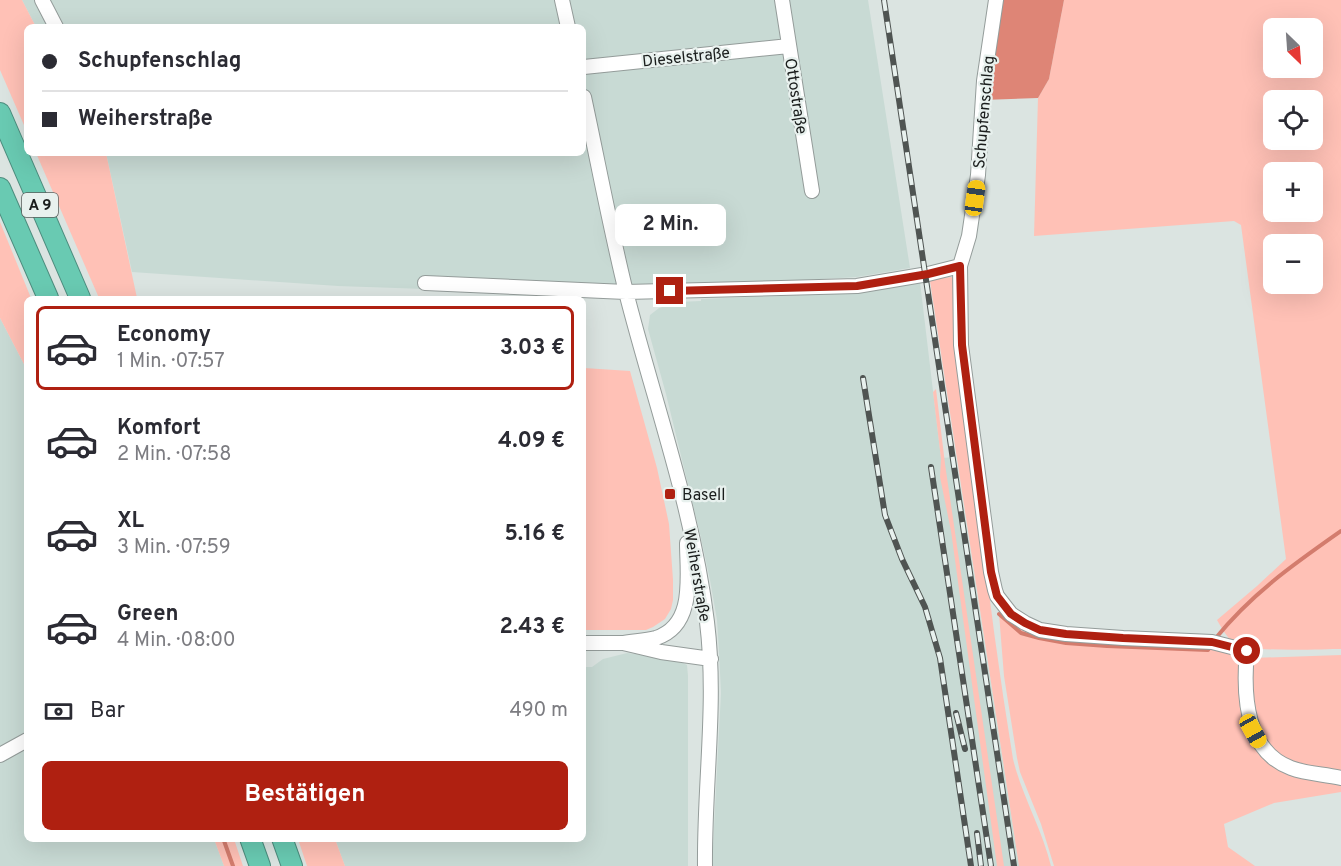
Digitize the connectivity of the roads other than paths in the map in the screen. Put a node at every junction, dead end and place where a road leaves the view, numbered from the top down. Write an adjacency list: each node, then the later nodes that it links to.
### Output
1 (42, 0): 5 (street)
2 (562, 0): 6 (street)
3 (782, 0): 7 (street, Ottostraße)
4 (996, 0): 13 (street, Schupfenschlag)
5 (54, 24)
6 (567, 24)
7 (789, 46): 8 (street, Dieselstraße); 12 (street, Ottostraße)
8 (586, 67)
9 (586, 106): 16 (street, Weiherstraße)
10 (0, 113): 18 (highway, A 9)
11 (0, 188): 17 (highway, A 9)
12 (812, 191)
13 (960, 266): 16 (street); 26 (street, Schupfenschlag)
14 (425, 283): 15 (street)
15 (452, 284): 16 (street); 19 (street)
16 (626, 292): 20 (street, Weiherstraße)
17 (47, 296)
18 (79, 296)
19 (452, 296)
20 (687, 513): 22 (street); 23 (street, Weiherstraße)
21 (586, 642): 22 (street)
22 (623, 643): 23 (street)
23 (711, 658): 31 (street, Weiherstraße)
24 (24, 742): 25 (street)
25 (0, 755)
26 (1341, 778)
27 (251, 842): 29 (highway)
28 (283, 842): 30 (highway)
29 (260, 866)
30 (292, 866)
31 (705, 866)

